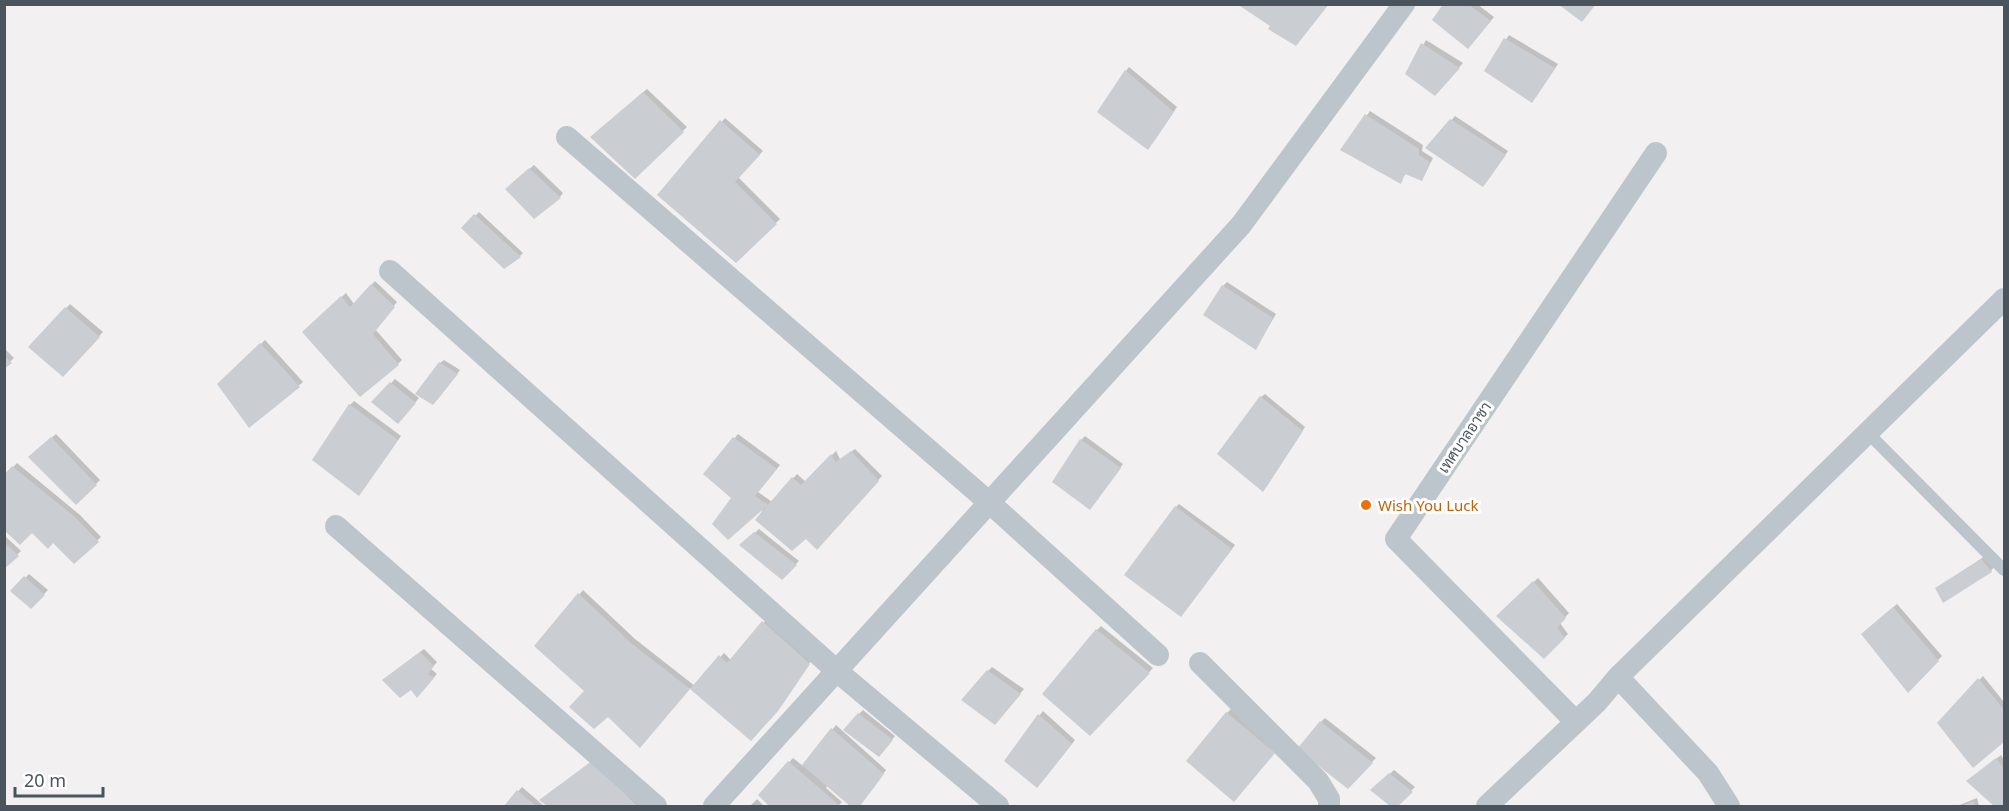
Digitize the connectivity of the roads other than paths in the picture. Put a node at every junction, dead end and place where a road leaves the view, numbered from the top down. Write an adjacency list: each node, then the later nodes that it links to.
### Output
1 (1404, 4): 7 (street)
2 (567, 137): 7 (street)
3 (1656, 153): 14 (street, เทศบาลอาชา)
4 (390, 271): 12 (street)
5 (2004, 299): 6 (street)
6 (1867, 432): 9 (lane); 13 (street)
7 (991, 504): 10 (street); 12 (street)
8 (336, 526): 15 (street)
9 (2004, 570)
10 (1158, 655)
11 (1200, 663): 18 (street)
12 (838, 672): 16 (street); 17 (street)
13 (1618, 677): 14 (street); 20 (street)
14 (1576, 722): 19 (street)
15 (656, 807)
16 (714, 807)
17 (998, 807)
18 (1329, 807)
19 (1487, 807)
20 (1729, 807)

